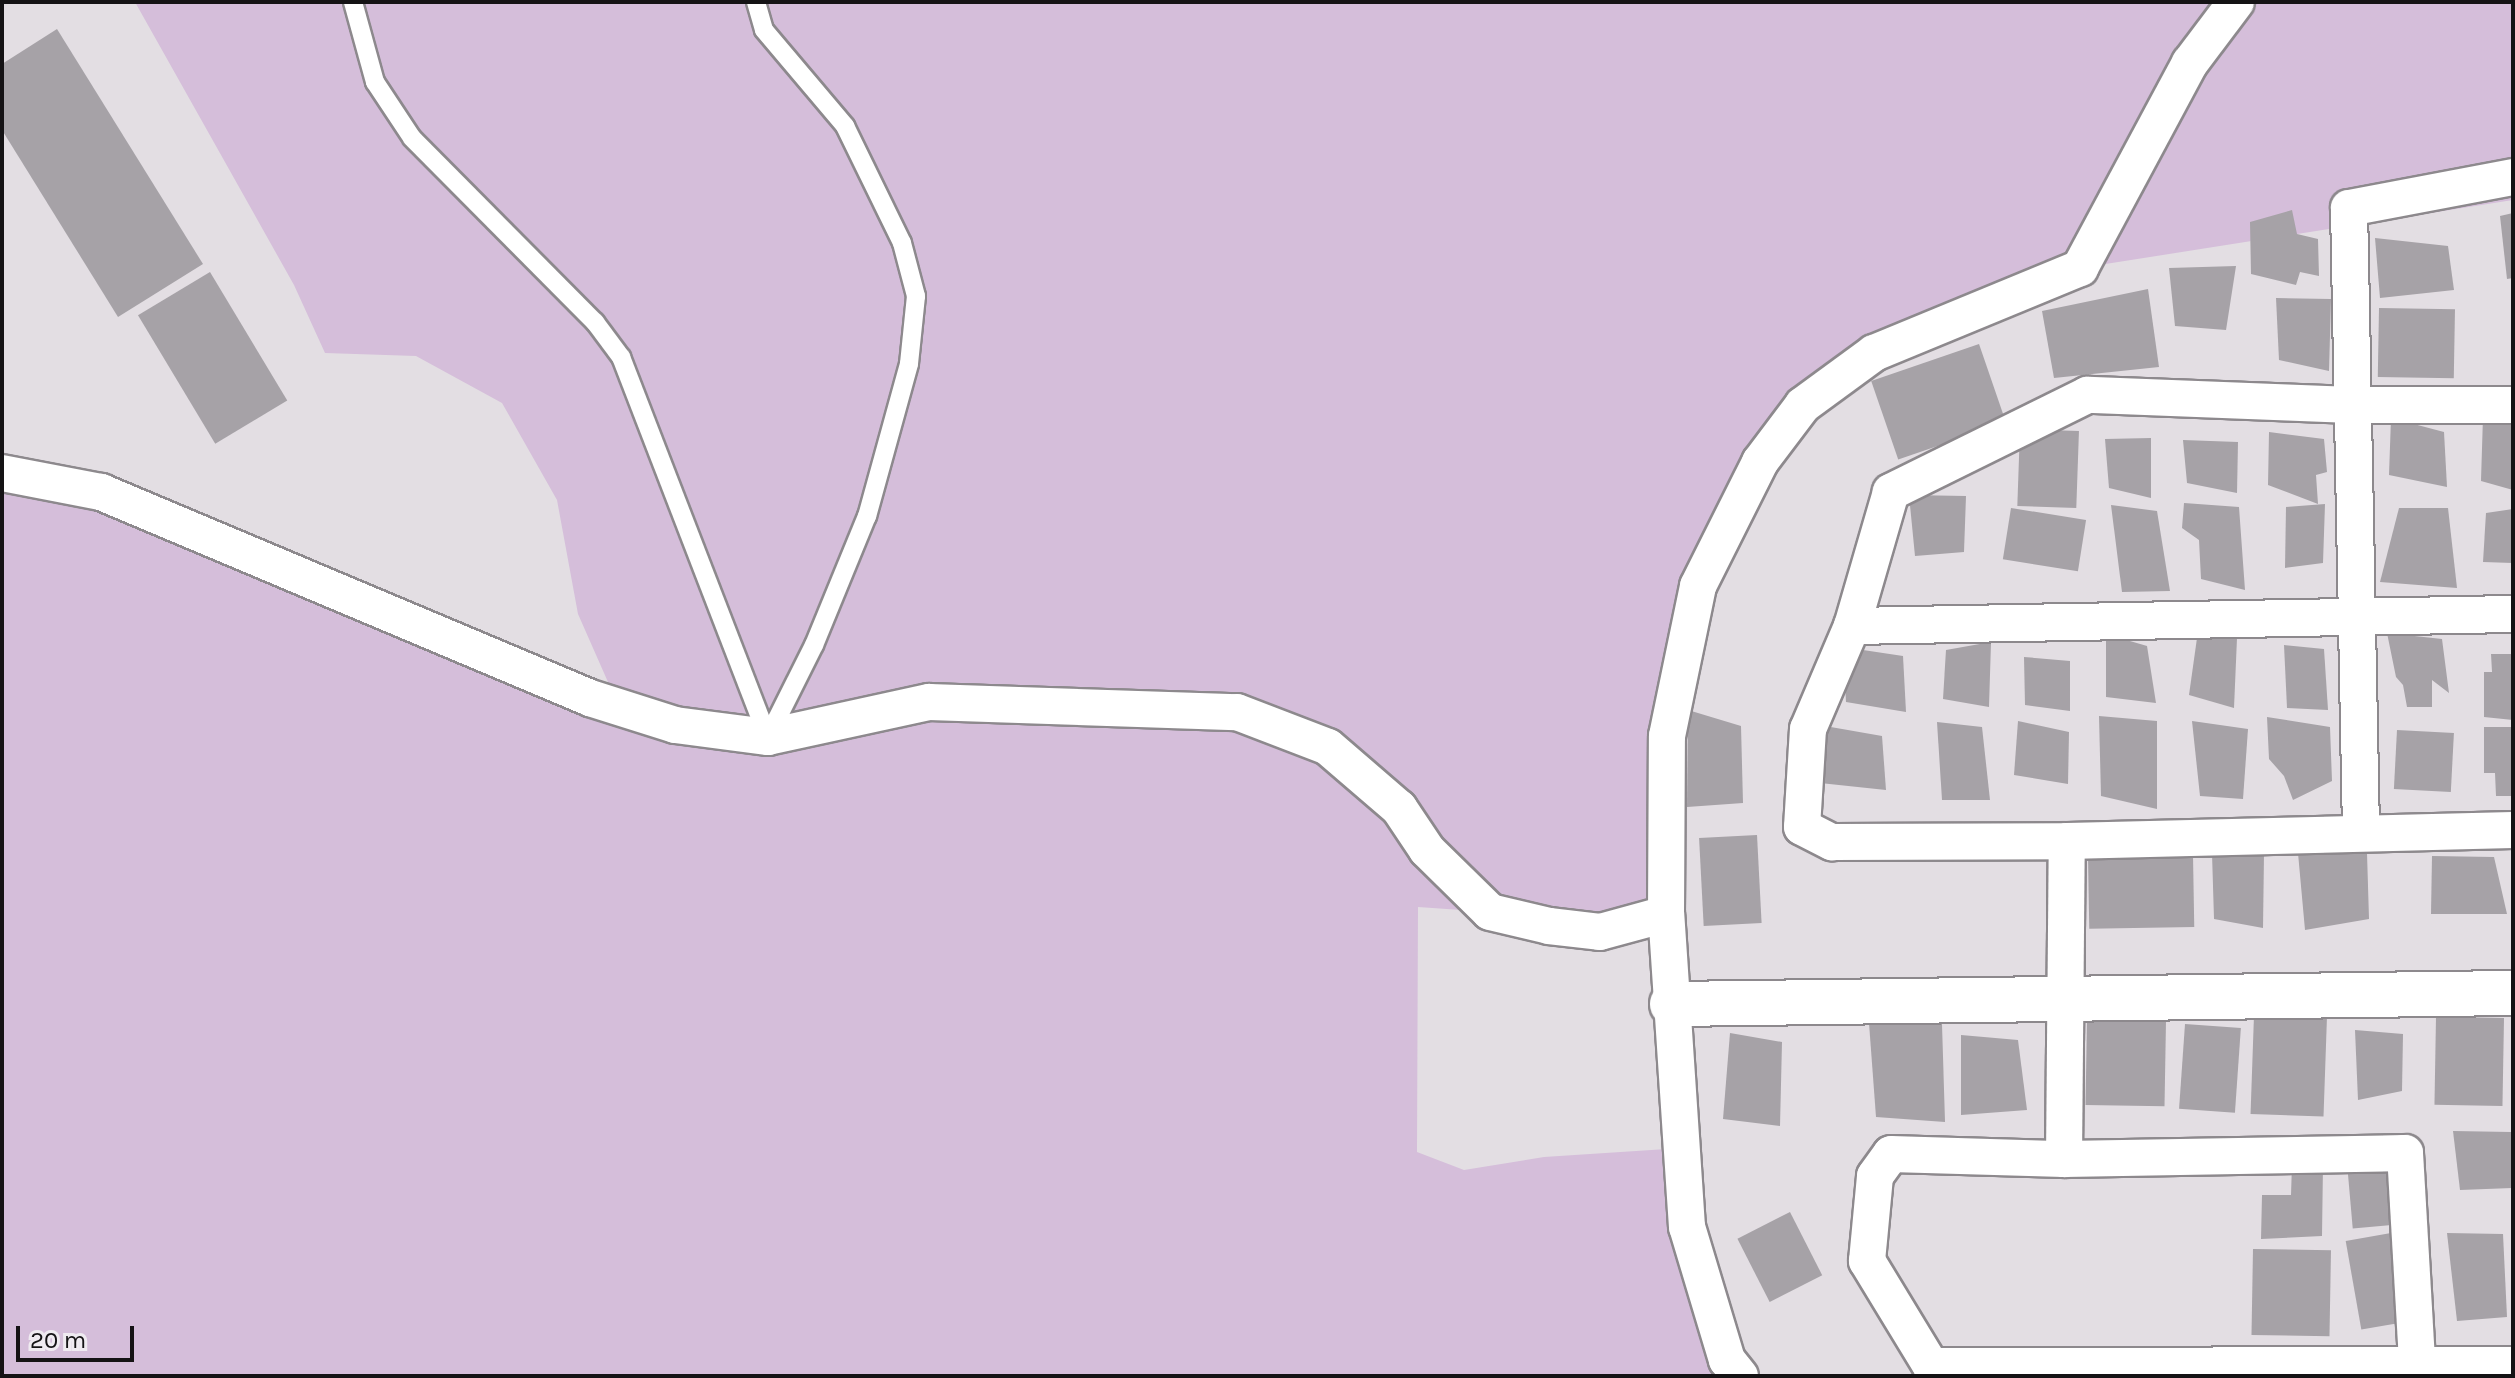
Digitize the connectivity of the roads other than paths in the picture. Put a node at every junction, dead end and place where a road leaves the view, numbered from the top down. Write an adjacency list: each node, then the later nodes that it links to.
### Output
1 (353, 2): 11 (lane)
2 (756, 2): 11 (lane)
3 (2236, 2): 15 (street)
4 (2513, 177): 5 (street)
5 (2352, 405): 6 (street); 9 (street); 10 (street)
6 (2513, 405)
7 (2, 473): 11 (street)
8 (2513, 614): 9 (street)
9 (2356, 615): 10 (street); 13 (street)
10 (1852, 626): 14 (street)
11 (768, 737): 15 (street)
12 (2513, 830): 13 (street)
13 (2361, 831): 14 (street)
14 (2067, 841): 17 (street)
15 (1666, 914): 18 (street)
16 (2513, 993): 17 (street)
17 (2065, 999): 18 (street); 19 (street)
18 (1672, 1004): 23 (street)
19 (2064, 1159): 20 (street); 22 (street)
20 (2417, 1364): 21 (street); 22 (street)
21 (2513, 1365)
22 (1934, 1371)
23 (1740, 1376)

